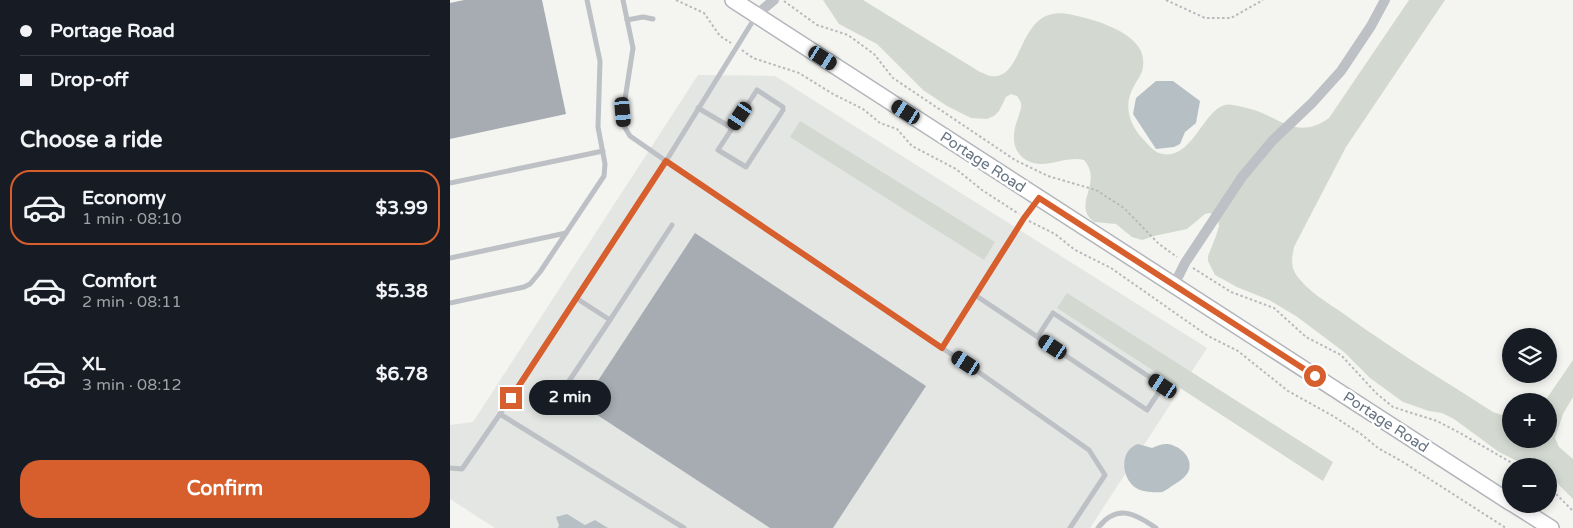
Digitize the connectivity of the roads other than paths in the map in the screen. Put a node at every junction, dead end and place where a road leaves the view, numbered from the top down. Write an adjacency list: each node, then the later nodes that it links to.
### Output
1 (587, 0): 12 (lane)
2 (623, 0): 9 (lane)
3 (733, 0): 7 (main road, Portage Road)
4 (764, 0): 7 (street)
5 (774, 0): 7 (street)
6 (1385, 0): 19 (street)
7 (756, 15): 10 (lane); 15 (main road, Portage Road)
8 (653, 19): 9 (lane)
9 (627, 20): 13 (lane)
10 (698, 108): 11 (lane); 13 (lane)
11 (732, 128): 11 (lane)
12 (603, 151): 14 (lane); 17 (lane)
13 (666, 161): 21 (lane); 25 (lane)
14 (450, 183)
15 (1039, 198): 19 (main road, Portage Road); 20 (lane)
16 (672, 225): 23 (lane)
17 (566, 233): 18 (lane); 22 (lane)
18 (450, 258)
19 (1174, 285): 29 (main road, Portage Road)
20 (976, 295): 24 (lane); 25 (lane)
21 (576, 298): 23 (lane); 27 (lane)
22 (450, 303)
23 (610, 320): 26 (lane)
24 (1038, 336): 24 (lane)
25 (942, 348): 32 (lane)
26 (560, 396)
27 (500, 414): 28 (lane); 31 (lane)
28 (450, 468)
29 (1502, 497)
30 (1528, 513): 35 (main road, Portage Road)
31 (684, 528)
32 (1070, 528)
33 (1098, 528): 34 (lane)
34 (1156, 528)
35 (1551, 528)

